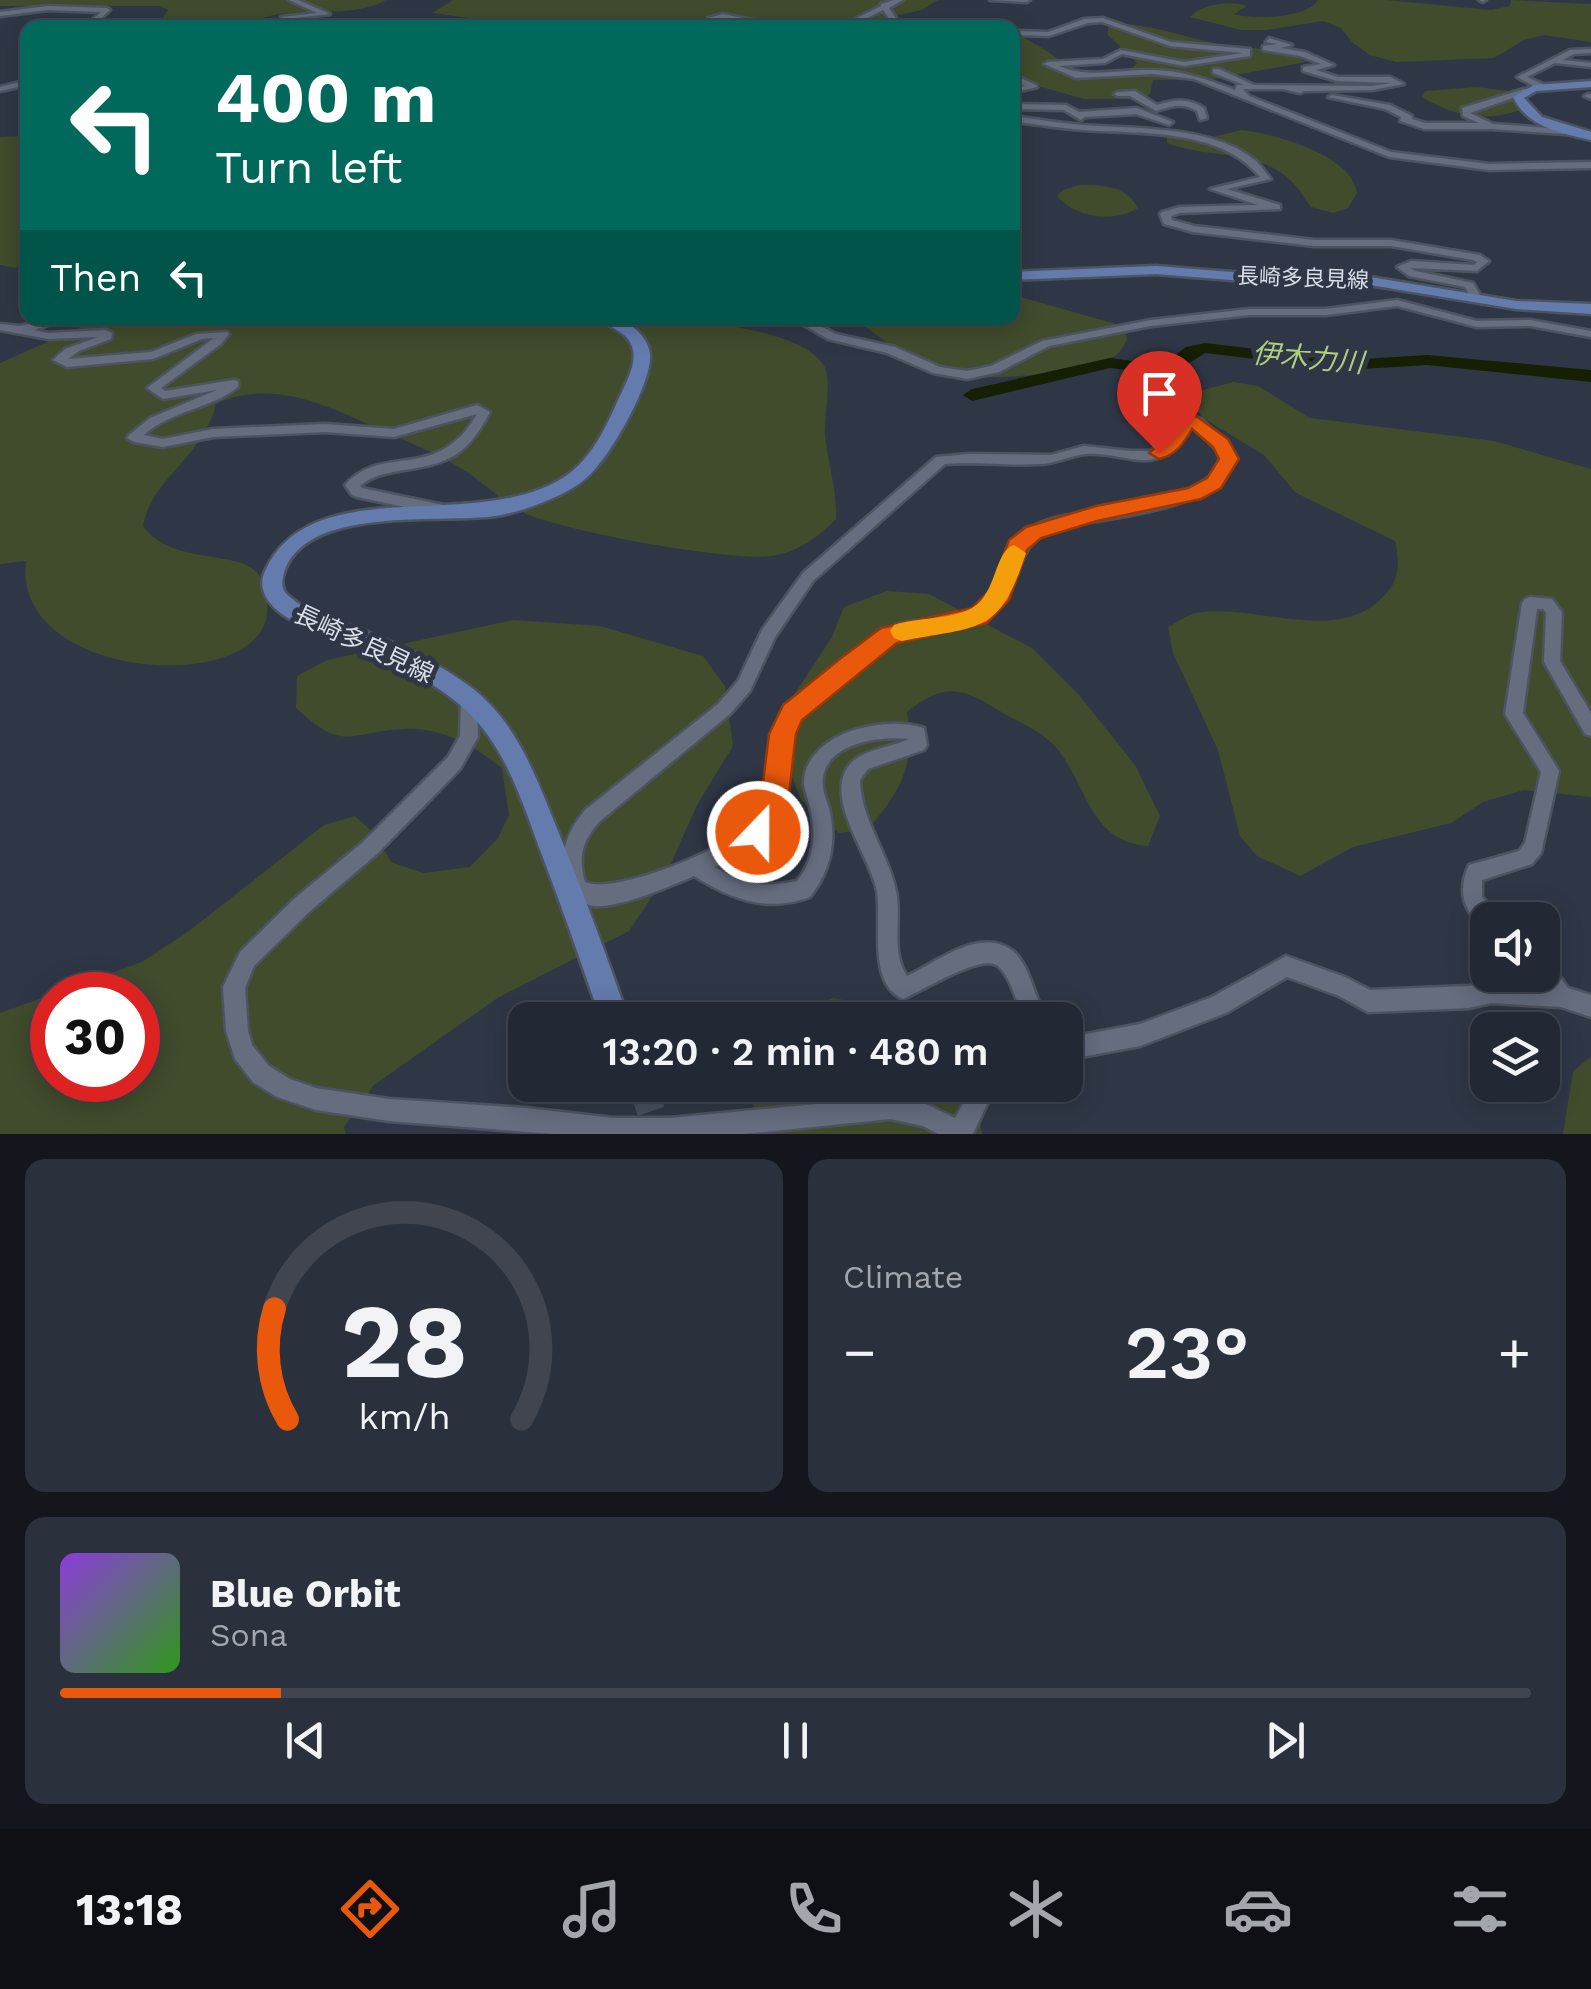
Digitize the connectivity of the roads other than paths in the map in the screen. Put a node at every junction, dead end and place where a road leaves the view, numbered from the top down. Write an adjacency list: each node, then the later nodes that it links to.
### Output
1 (292, 0): 8 (street)
2 (900, 0): 5 (street)
3 (993, 0): 4 (street)
4 (1027, 0)
5 (882, 6): 11 (street); 12 (street)
6 (0, 14): 7 (street)
7 (95, 20)
8 (291, 20)
9 (711, 20): 10 (street)
10 (743, 20)
11 (855, 20)
12 (893, 20)
13 (1020, 32): 17 (street)
14 (1269, 40): 24 (street)
15 (1591, 50): 16 (street)
16 (1555, 61): 18 (street); 23 (street)
17 (1073, 62): 21 (street); 26 (street)
18 (1591, 65)
19 (1216, 71): 22 (street)
20 (1020, 80): 25 (street)
21 (1240, 87): 22 (street); 30 (street)
22 (1259, 87): 24 (street)
23 (1542, 87): 27 (main road); 28 (main road)
24 (1290, 88): 36 (street)
25 (1020, 89)
26 (1227, 90): 30 (street); 31 (street)
27 (1524, 91): 36 (street); 37 (main road)
28 (1590, 92)
29 (1118, 94): 31 (street)
30 (1254, 103): 39 (street)
31 (1192, 104): 33 (street)
32 (1020, 106): 35 (street)
33 (1202, 118)
34 (1020, 120): 41 (street)
35 (1169, 122)
36 (1492, 126): 37 (street)
37 (1577, 133): 38 (main road)
38 (1591, 136)
39 (1591, 164)
40 (1020, 276): 41 (main road, 長崎多良見線)
41 (1476, 298): 42 (main road, 長崎多良見線)
42 (1591, 310)
43 (38, 325): 47 (street)
44 (620, 325): 49 (main road, 長崎多良見線)
45 (811, 325): 48 (street)
46 (0, 327): 47 (street)
47 (20, 330): 49 (street)
48 (1591, 334)
49 (452, 512): 50 (main road, 長崎多良見線)
50 (469, 698): 56 (main road, 長崎多良見線); 61 (street)
51 (1591, 730): 53 (street)
52 (695, 866): 52 (street); 57 (street)
53 (1476, 902)
54 (1558, 992): 55 (street)
55 (1561, 996): 58 (street); 59 (street)
56 (609, 1002)
57 (1028, 1002)
58 (1591, 1006)
59 (1083, 1045)
60 (977, 1102): 61 (street)
61 (960, 1133)

